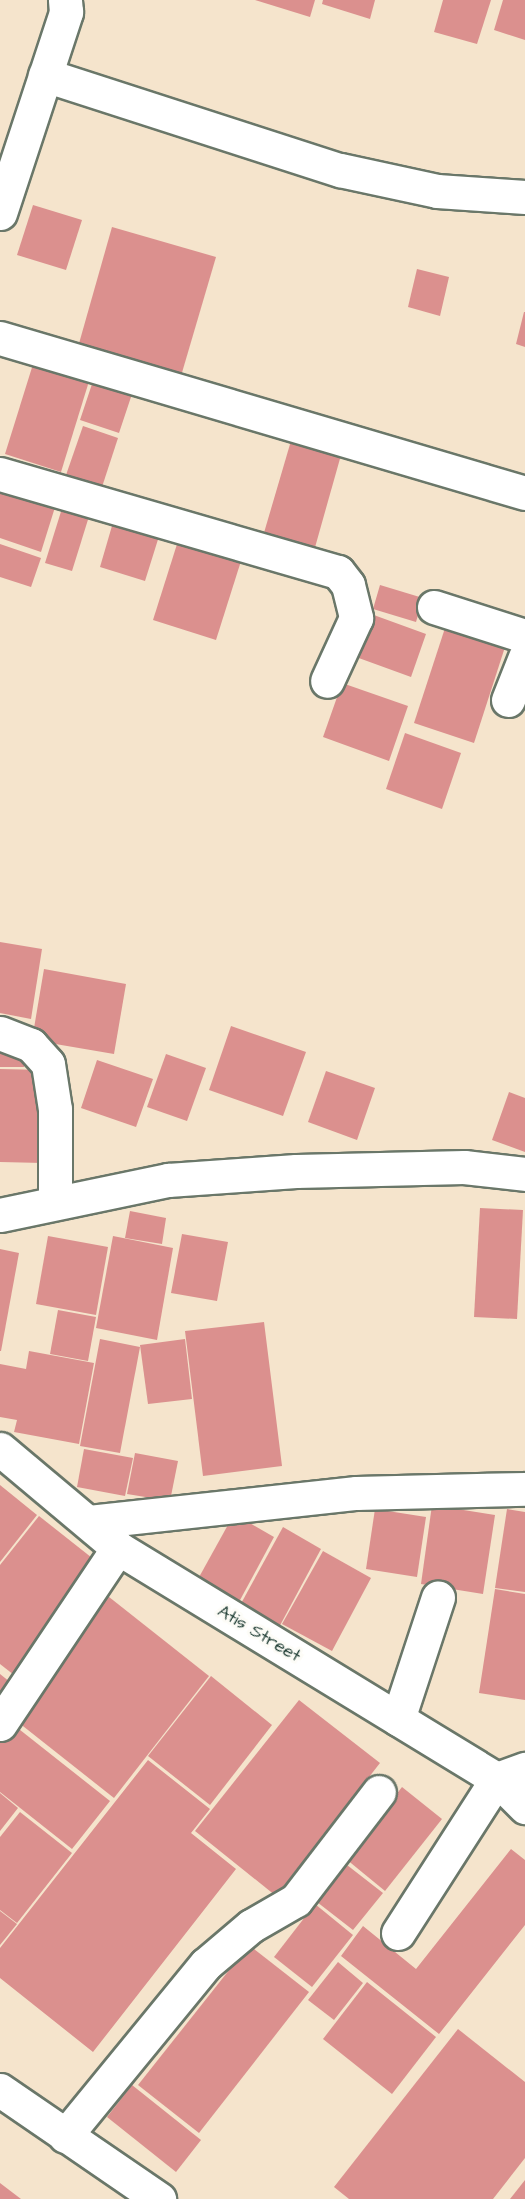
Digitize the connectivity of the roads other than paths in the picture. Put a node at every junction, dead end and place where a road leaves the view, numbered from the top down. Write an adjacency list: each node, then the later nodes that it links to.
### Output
1 (66, 0): 2 (main road)
2 (45, 75): 3 (main road); 4 (main road)
3 (525, 197)
4 (0, 213)
5 (0, 338): 7 (main road)
6 (0, 474): 11 (main road)
7 (525, 493)
8 (434, 608): 9 (main road)
9 (525, 636)
10 (525, 657): 12 (main road)
11 (327, 681)
12 (508, 700)
13 (0, 1033): 15 (main road)
14 (525, 1174): 15 (main road)
15 (55, 1203): 16 (main road)
16 (0, 1215)
17 (0, 1449): 19 (main road, Atis Street)
18 (525, 1490): 19 (main road)
19 (89, 1522): 20 (main road, Atis Street)
20 (118, 1548): 22 (main road, Atis Street); 23 (main road)
21 (438, 1597): 22 (main road)
22 (398, 1719): 24 (main road, Atis Street)
23 (0, 1724)
24 (511, 1774): 26 (main road, Atis Street); 27 (main road)
25 (379, 1792): 29 (main road)
26 (525, 1807)
27 (398, 1933)
28 (0, 2090): 29 (main road)
29 (65, 2136): 30 (main road)
30 (159, 2199)

